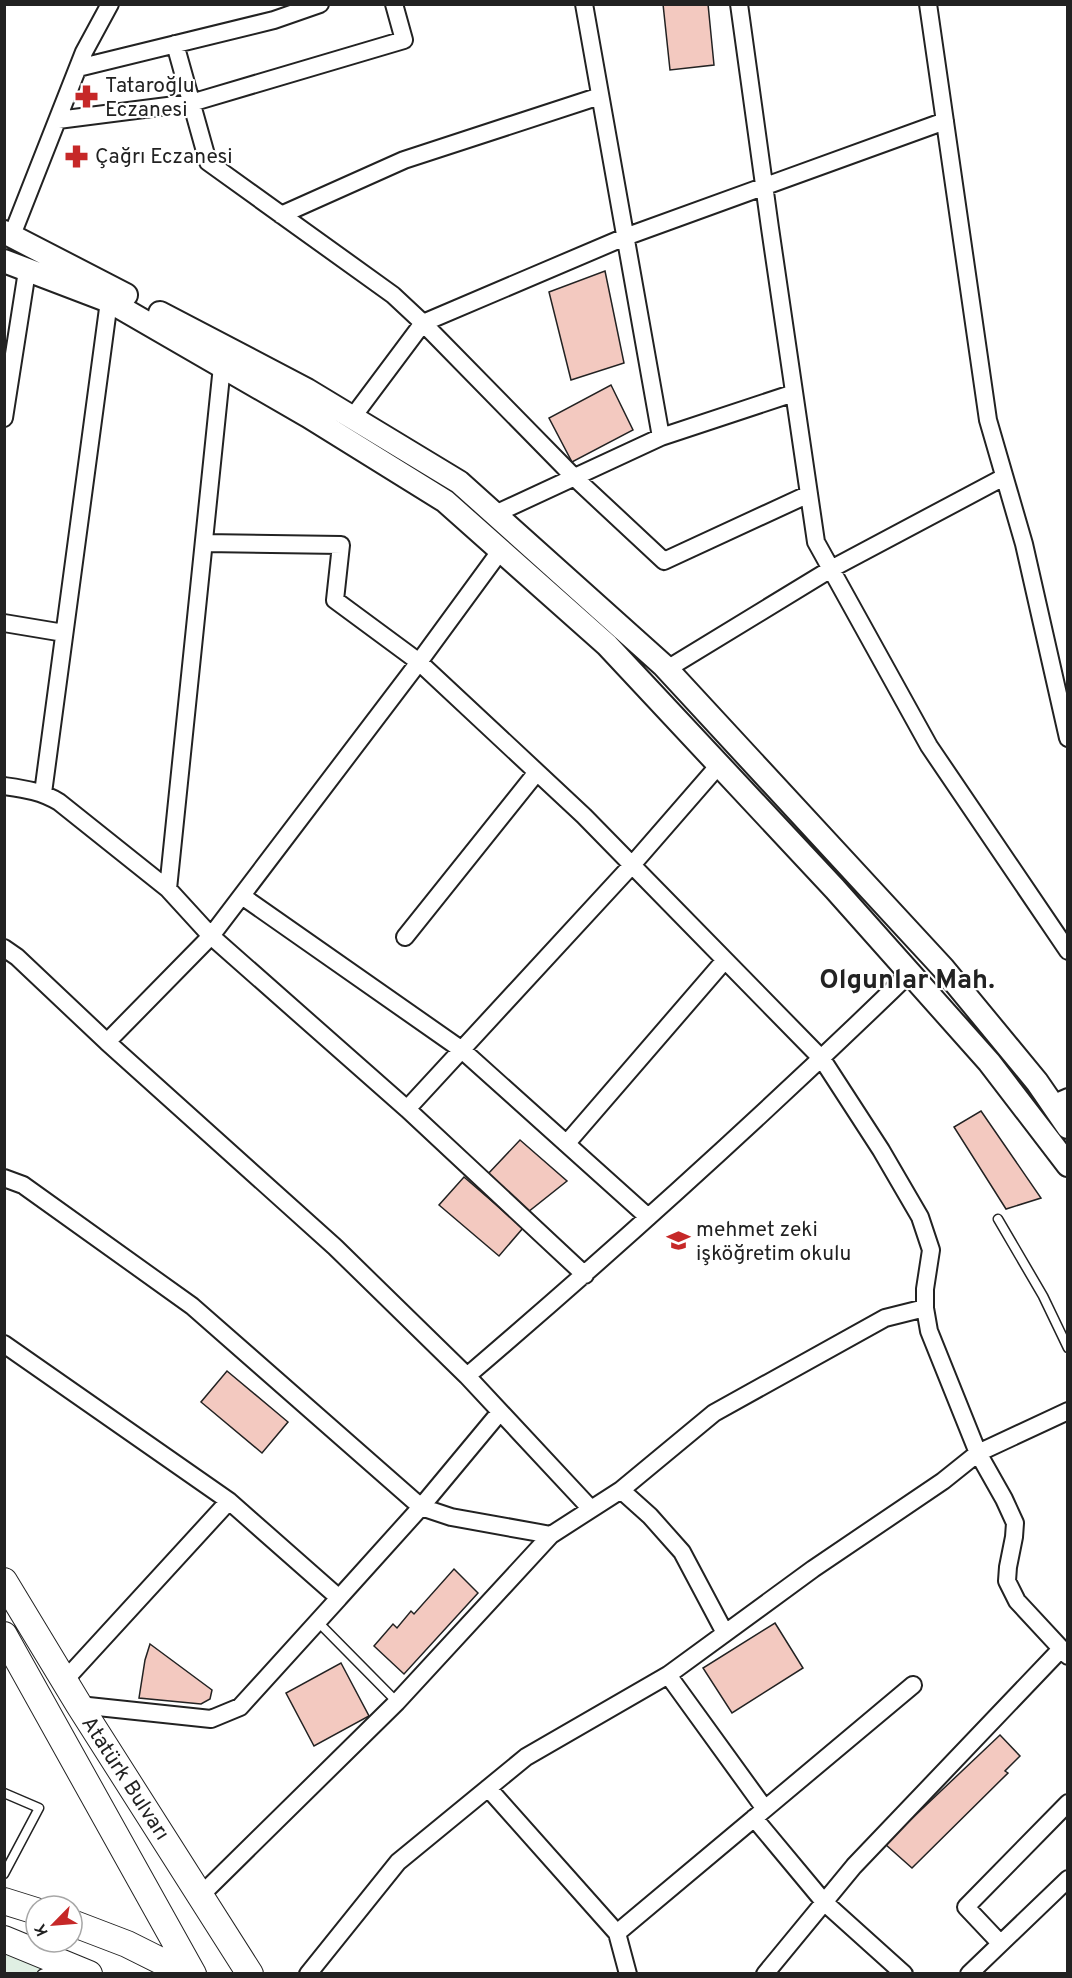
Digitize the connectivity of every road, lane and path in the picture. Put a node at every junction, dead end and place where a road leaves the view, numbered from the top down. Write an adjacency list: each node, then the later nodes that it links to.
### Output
1 (110, 4): 8 (street)
2 (320, 4): 7 (street)
3 (394, 4): 10 (street)
4 (584, 4): 9 (street)
5 (739, 4): 13 (street)
6 (928, 4): 12 (street)
7 (175, 44): 8 (street); 10 (street)
8 (78, 68): 11 (street)
9 (600, 96): 14 (street); 16 (street)
10 (191, 103): 11 (street); 14 (street)
11 (58, 120): 15 (street)
12 (945, 121): 13 (street); 26 (street)
13 (764, 185): 16 (street); 22 (street)
14 (281, 215): 20 (street)
15 (8, 233): 24 (main road)
16 (625, 237): 20 (street); 25 (street)
17 (5, 264): 18 (main road)
18 (27, 271): 19 (main road); 23 (street)
19 (109, 301): 21 (main road); 34 (street)
20 (423, 323): 24 (street); 27 (street)
21 (222, 366): 30 (street); 31 (main road)
22 (794, 393): 25 (street); 28 (street)
23 (4, 418)
24 (352, 418): 29 (main road)
25 (661, 436): 27 (street)
26 (1004, 477): 32 (street); 37 (street)
27 (575, 478): 28 (street); 29 (street)
28 (809, 494): 32 (street)
29 (495, 514): 36 (main road)
30 (204, 543): 35 (street); 43 (street)
31 (501, 550): 35 (street); 38 (main road)
32 (831, 569): 36 (street); 48 (street)
33 (4, 622): 34 (street)
34 (64, 633): 41 (street)
35 (419, 662): 39 (street); 44 (street)
36 (667, 669): 54 (main road)
37 (1068, 738)
38 (719, 765): 42 (street); 50 (main road)
39 (537, 772): 42 (street); 46 (street)
40 (4, 786): 41 (street)
41 (44, 793): 43 (street)
42 (632, 865): 49 (street); 52 (street)
43 (168, 889): 45 (street)
44 (242, 896): 45 (street); 52 (street)
45 (211, 936): 51 (street); 55 (street)
46 (405, 937)
47 (4, 948): 51 (street)
48 (1068, 951)
49 (724, 960): 53 (street); 57 (street)
50 (910, 973): 53 (street); 58 (main road)
51 (107, 1042): 66 (street)
52 (462, 1050): 55 (street); 57 (street)
53 (822, 1059): 60 (street); 63 (street)
54 (1060, 1101): 56 (main road)
55 (407, 1109): 62 (street)
56 (1068, 1127)
57 (567, 1143): 60 (street)
58 (1068, 1165)
59 (4, 1178): 72 (street)
60 (648, 1217): 62 (street)
61 (998, 1220): 65 (lane)
62 (585, 1275): 66 (street)
63 (924, 1308): 69 (street); 70 (street)
64 (4, 1344): 71 (street)
65 (1068, 1348)
66 (467, 1376): 68 (street)
67 (1068, 1411): 69 (street)
68 (500, 1412): 72 (street); 73 (street)
69 (978, 1453): 78 (street); 80 (street)
70 (621, 1491): 73 (street); 78 (street)
71 (229, 1501): 76 (street); 82 (street)
72 (421, 1507): 74 (street); 76 (street)
73 (591, 1509): 74 (street)
74 (551, 1534): 84 (street)
75 (4, 1581): 82 (main road, Atatürk Bulvarı)
76 (339, 1598): 77 (street)
77 (318, 1622): 84 (lane); 85 (street)
78 (725, 1633): 81 (street)
79 (4, 1635): 103 (main road, Atatürk Bulvarı)
80 (1064, 1653): 94 (street)
81 (668, 1675): 86 (street); 89 (street)
82 (64, 1681): 85 (main road, Atatürk Bulvarı)
83 (913, 1685): 89 (street)
84 (397, 1702): 92 (street)
85 (79, 1705): 92 (main road, Atatürk Bulvarı)
86 (488, 1788): 97 (street); 105 (street)
87 (4, 1792): 90 (lane)
88 (1068, 1803): 99 (street)
89 (760, 1813): 94 (street); 97 (street)
90 (4, 1874)
91 (1068, 1879): 99 (street)
92 (201, 1896): 104 (main road, Atatürk Bulvarı)
93 (4, 1901): 95 (main road)
94 (824, 1902): 107 (street); 108 (street)
95 (24, 1907)
96 (84, 1928): 102 (main road)
97 (617, 1933): 106 (street)
98 (4, 1939): 100 (main road)
99 (1000, 1943): 109 (street)
100 (78, 1969): 101 (lane)
101 (42, 1974)
102 (187, 1974)
103 (193, 1974)
104 (250, 1974)
105 (308, 1974)
106 (628, 1974)
107 (765, 1974)
108 (904, 1974)
109 (969, 1974)

